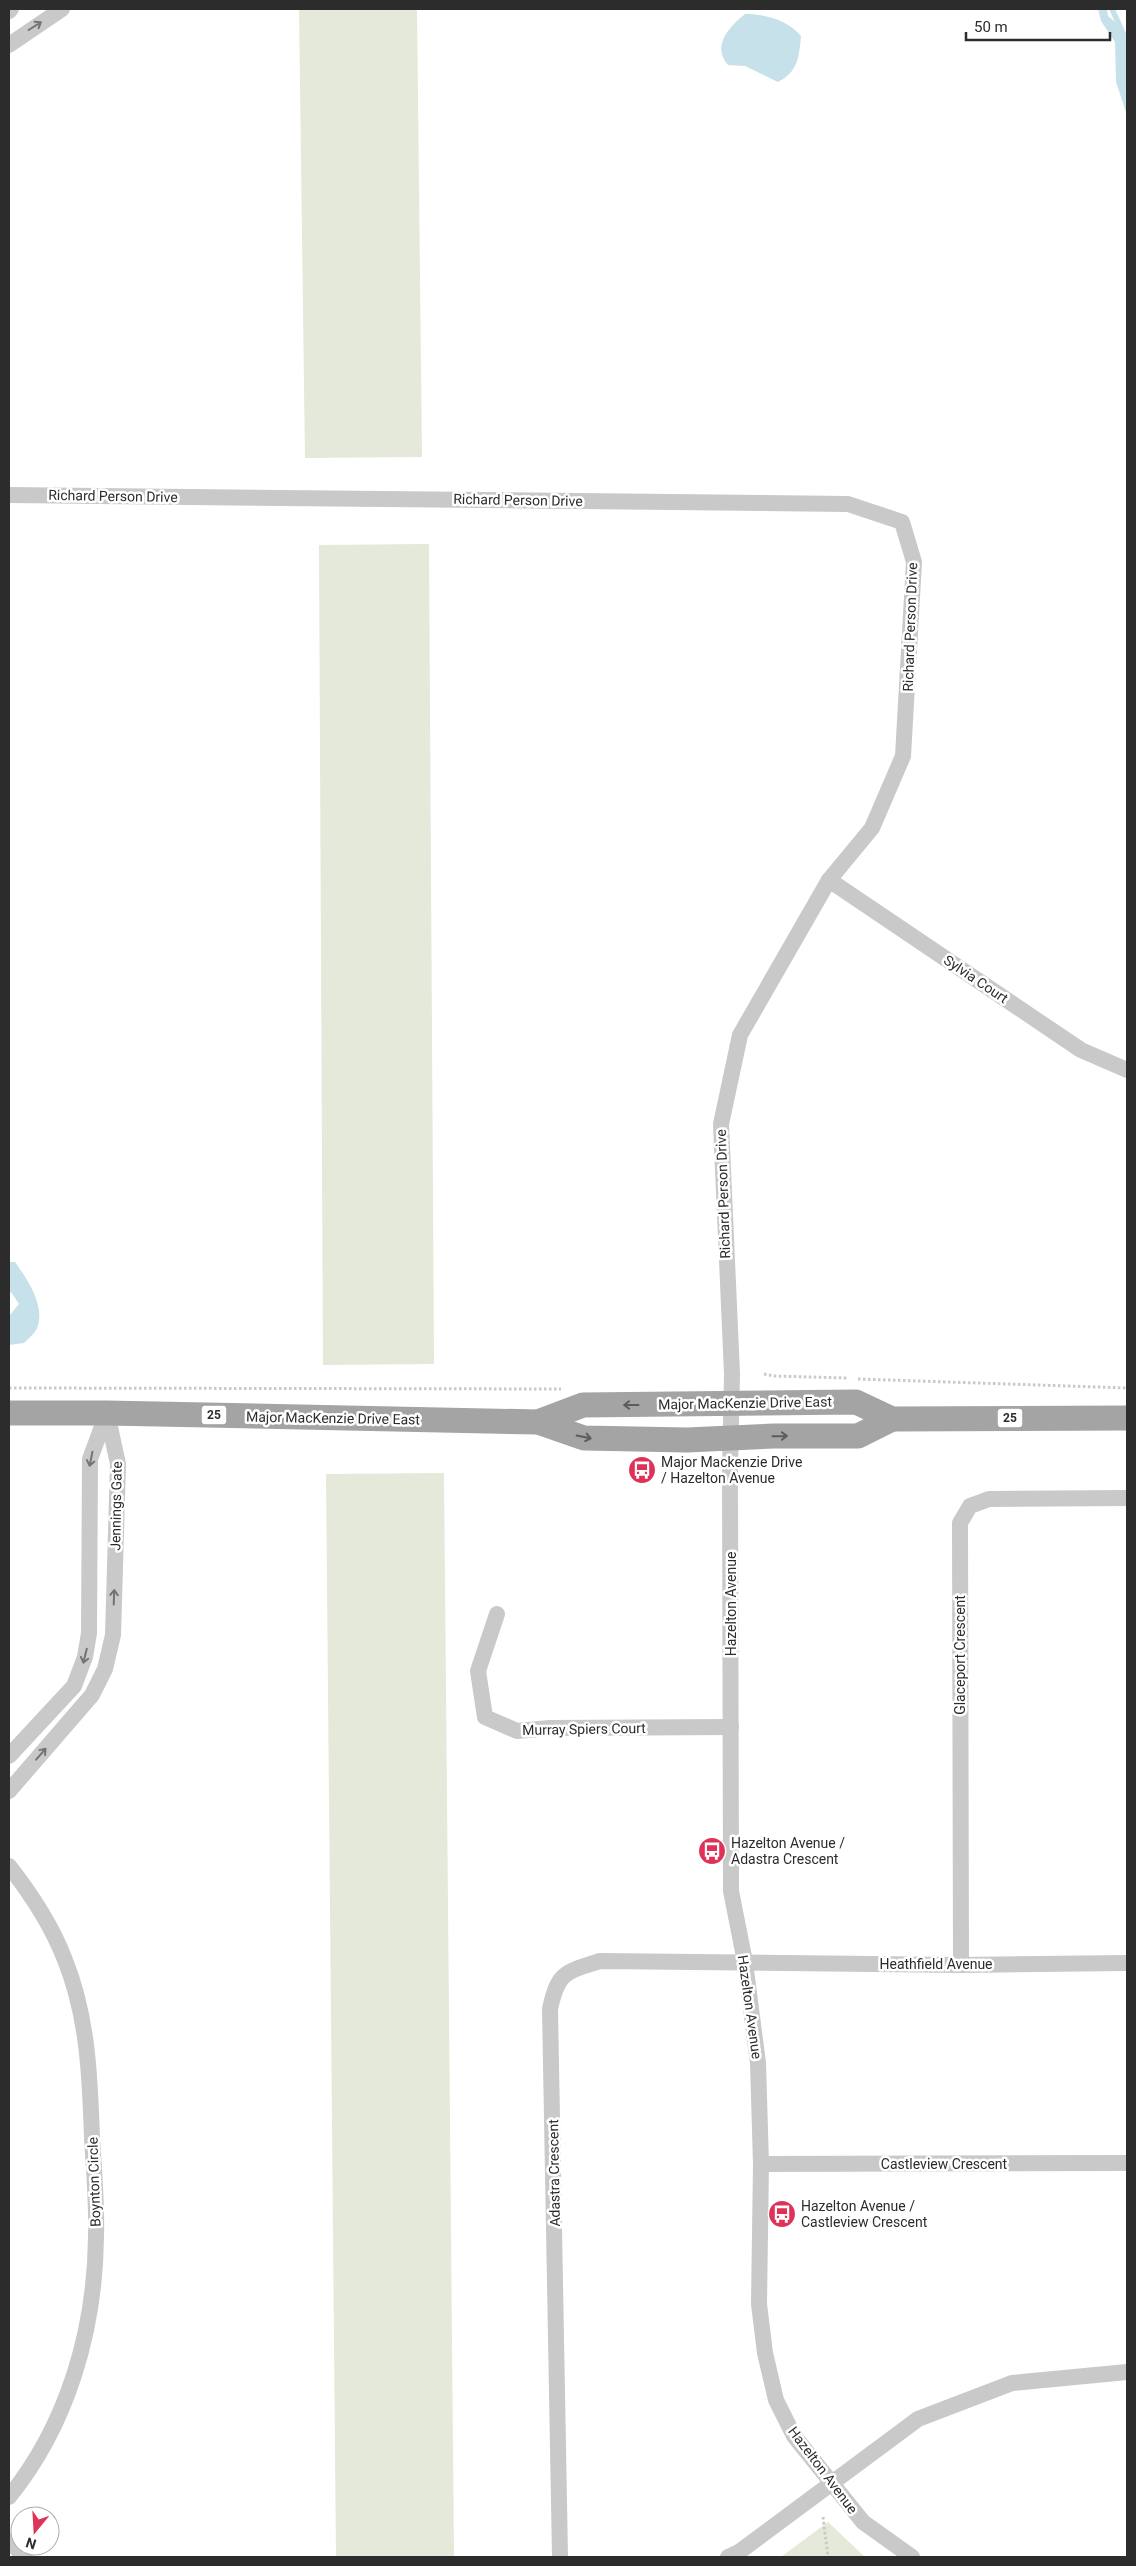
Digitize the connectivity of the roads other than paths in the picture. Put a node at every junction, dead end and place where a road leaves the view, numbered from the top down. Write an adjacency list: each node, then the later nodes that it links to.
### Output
1 (62, 9): 2 (street, one-way to 1)
2 (9, 45)
3 (9, 495): 4 (street, Richard Person Drive)
4 (829, 880): 5 (street, Sylvia Court); 6 (street, Richard Person Drive)
5 (1127, 1070)
6 (732, 1403): 10 (main road, Major MacKenzie Drive East / 25); 11 (main road, Major MacKenzie Drive East / 25, one-way to 11); 12 (street, Hazelton Avenue)
7 (9, 1413): 8 (main road, Major MacKenzie Drive East / 25)
8 (107, 1413): 11 (main road, Major MacKenzie Drive East / 25); 15 (street, Jennings Gate, one-way to 15); 16 (street, Jennings Gate, one-way to 8)
9 (1127, 1418): 10 (main road, Major MacKenzie Drive East / 25)
10 (892, 1419): 12 (main road, Major MacKenzie Drive East / 25, one-way to 10)
11 (538, 1422): 12 (main road, Major MacKenzie Drive East / 25, one-way to 12)
12 (731, 1439): 17 (street, Hazelton Avenue)
13 (1127, 1498): 23 (street, Glaceport Crescent)
14 (497, 1614): 17 (street, Murray Spiers Court)
15 (89, 1633): 16 (street); 18 (street, Jennings Gate, one-way to 18)
16 (113, 1635): 19 (street, Jennings Gate, one-way to 16)
17 (732, 1727): 21 (street, Hazelton Avenue)
18 (9, 1756)
19 (9, 1791)
20 (9, 1866): 28 (street, Boynton Circle)
21 (745, 1962): 23 (street, Heathfield Avenue); 25 (street, Hazelton Avenue); 31 (street, Adastra Crescent)
22 (1127, 1963): 23 (street, Heathfield Avenue)
23 (961, 1965)
24 (1127, 2163): 25 (street, Castleview Crescent)
25 (761, 2164): 27 (street, Hazelton Avenue)
26 (1127, 2372): 27 (street)
27 (831, 2485): 32 (street); 33 (street, Hazelton Avenue)
28 (9, 2497)
29 (9, 2541): 30 (street)
30 (25, 2557)
31 (560, 2557)
32 (728, 2557)
33 (912, 2557)

